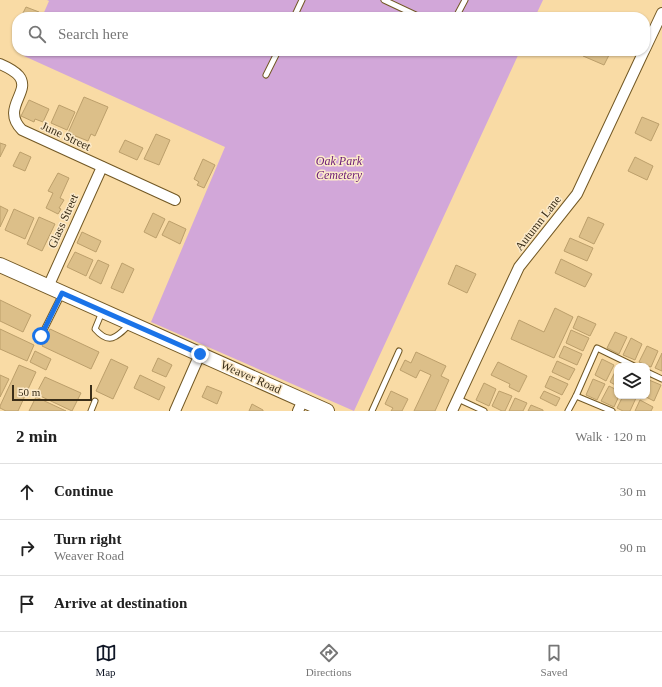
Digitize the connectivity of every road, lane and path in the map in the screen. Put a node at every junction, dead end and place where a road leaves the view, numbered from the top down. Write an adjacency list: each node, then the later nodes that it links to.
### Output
1 (302, 0): 4 (lane)
2 (384, 0): 5 (lane)
3 (465, 0): 6 (lane)
4 (296, 12)
5 (409, 12)
6 (459, 12)
7 (662, 13): 8 (street, Autumn Lane)
8 (650, 38)
9 (276, 56): 12 (lane)
10 (641, 56): 27 (street, Autumn Lane)
11 (0, 64): 13 (street, June Street)
12 (266, 75)
13 (102, 167): 14 (street, June Street); 16 (street, Glass Street)
14 (175, 200)
15 (0, 266): 16 (street, Weaver Road)
16 (48, 286): 17 (street, Weaver Road)
17 (62, 293): 18 (street, Weaver Road); 20 (lane)
18 (102, 311): 19 (street, Weaver Road); 19 (lane)
19 (130, 324): 22 (street, Weaver Road)
20 (41, 336)
21 (399, 350): 33 (lane)
22 (200, 354): 29 (street, Weaver Road); 31 (street)
23 (628, 363): 26 (lane)
24 (650, 373): 25 (lane)
25 (662, 379)
26 (576, 396): 36 (lane); 37 (lane)
27 (458, 399): 34 (street, Autumn Lane); 35 (lane)
28 (95, 401): 30 (lane)
29 (301, 406): 32 (street, Weaver Road)
30 (91, 411)
31 (175, 411)
32 (327, 411)
33 (372, 411)
34 (452, 411)
35 (484, 411)
36 (568, 411)
37 (612, 411)

